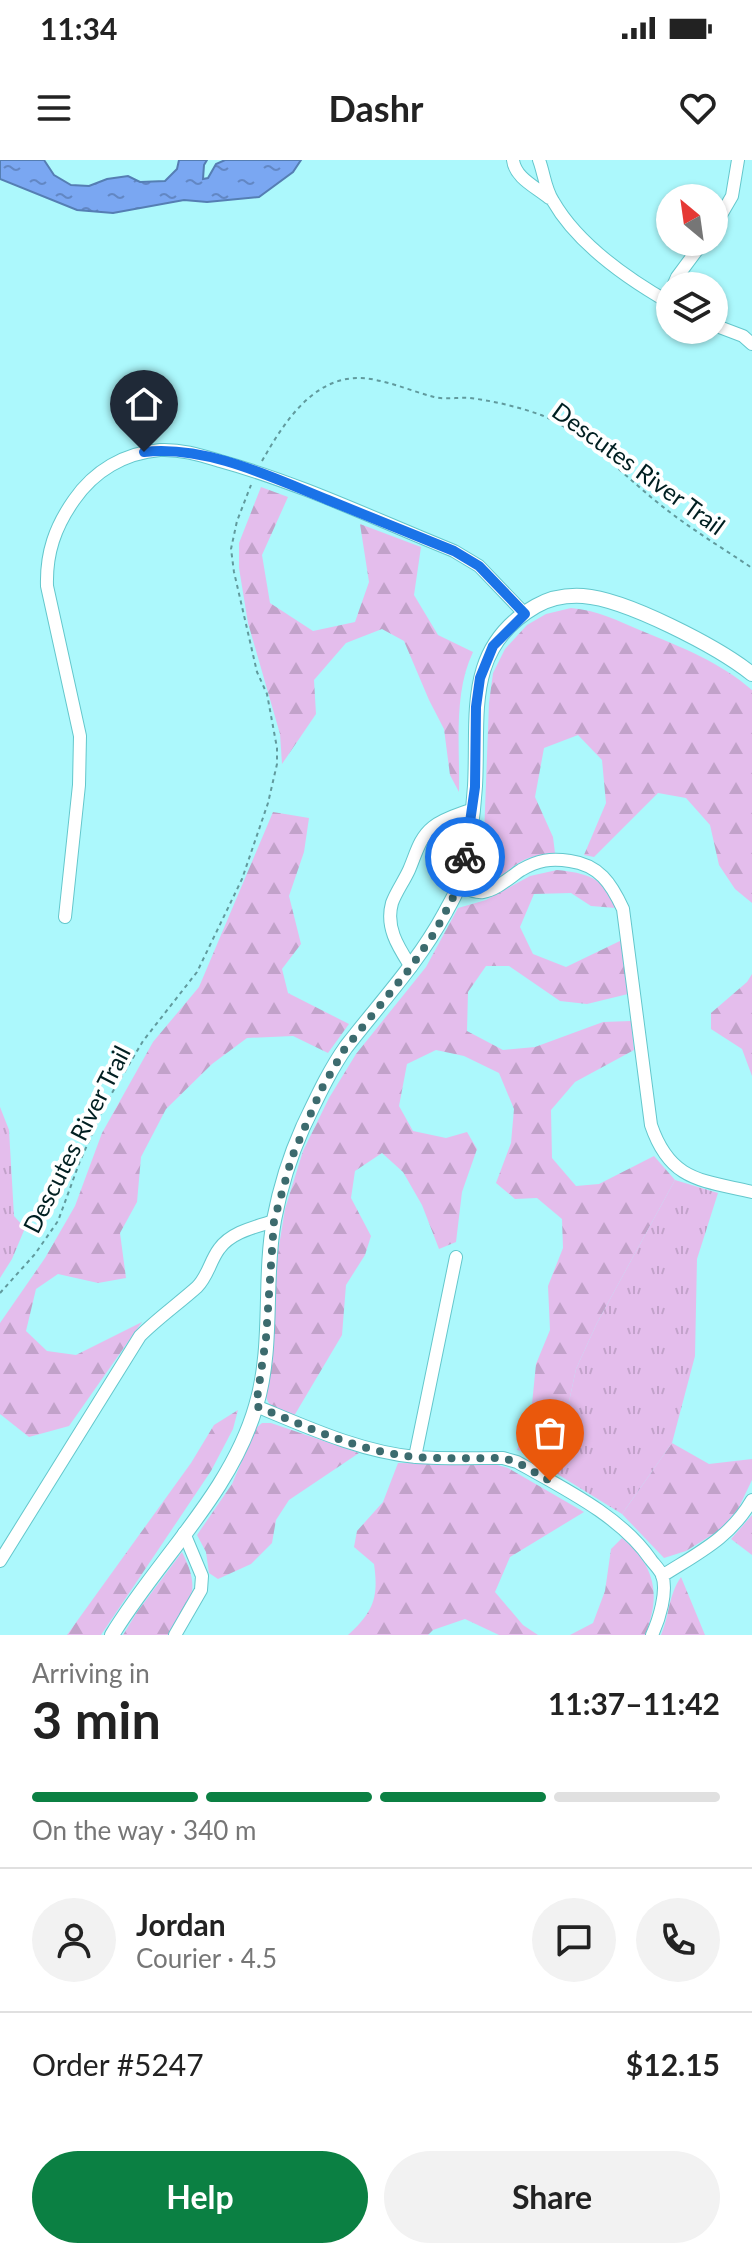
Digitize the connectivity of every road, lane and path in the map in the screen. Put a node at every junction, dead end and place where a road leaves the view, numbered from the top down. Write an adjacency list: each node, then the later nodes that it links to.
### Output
1 (513, 160): 4 (street)
2 (539, 160): 4 (street)
3 (738, 160): 5 (street)
4 (552, 200): 6 (street)
5 (728, 203)
6 (656, 292)
7 (728, 330): 8 (street)
8 (752, 344)
9 (256, 471): 10 (path, Descutes River Trail); 11 (street); 15 (street); 20 (path, Descutes River Trail)
10 (752, 568)
11 (525, 614): 12 (street); 13 (street)
12 (752, 674)
13 (473, 809): 14 (street); 16 (street)
14 (459, 886): 16 (street); 17 (street)
15 (65, 917)
16 (411, 967): 18 (street)
17 (752, 1192)
18 (274, 1221): 21 (street); 25 (street)
19 (456, 1257): 22 (street)
20 (0, 1293)
21 (256, 1406): 22 (street); 24 (street)
22 (415, 1457): 26 (street)
23 (752, 1500): 26 (street)
24 (184, 1533): 27 (street); 28 (street)
25 (0, 1561)
26 (662, 1576): 29 (street)
27 (112, 1635)
28 (175, 1635)
29 (652, 1635)

